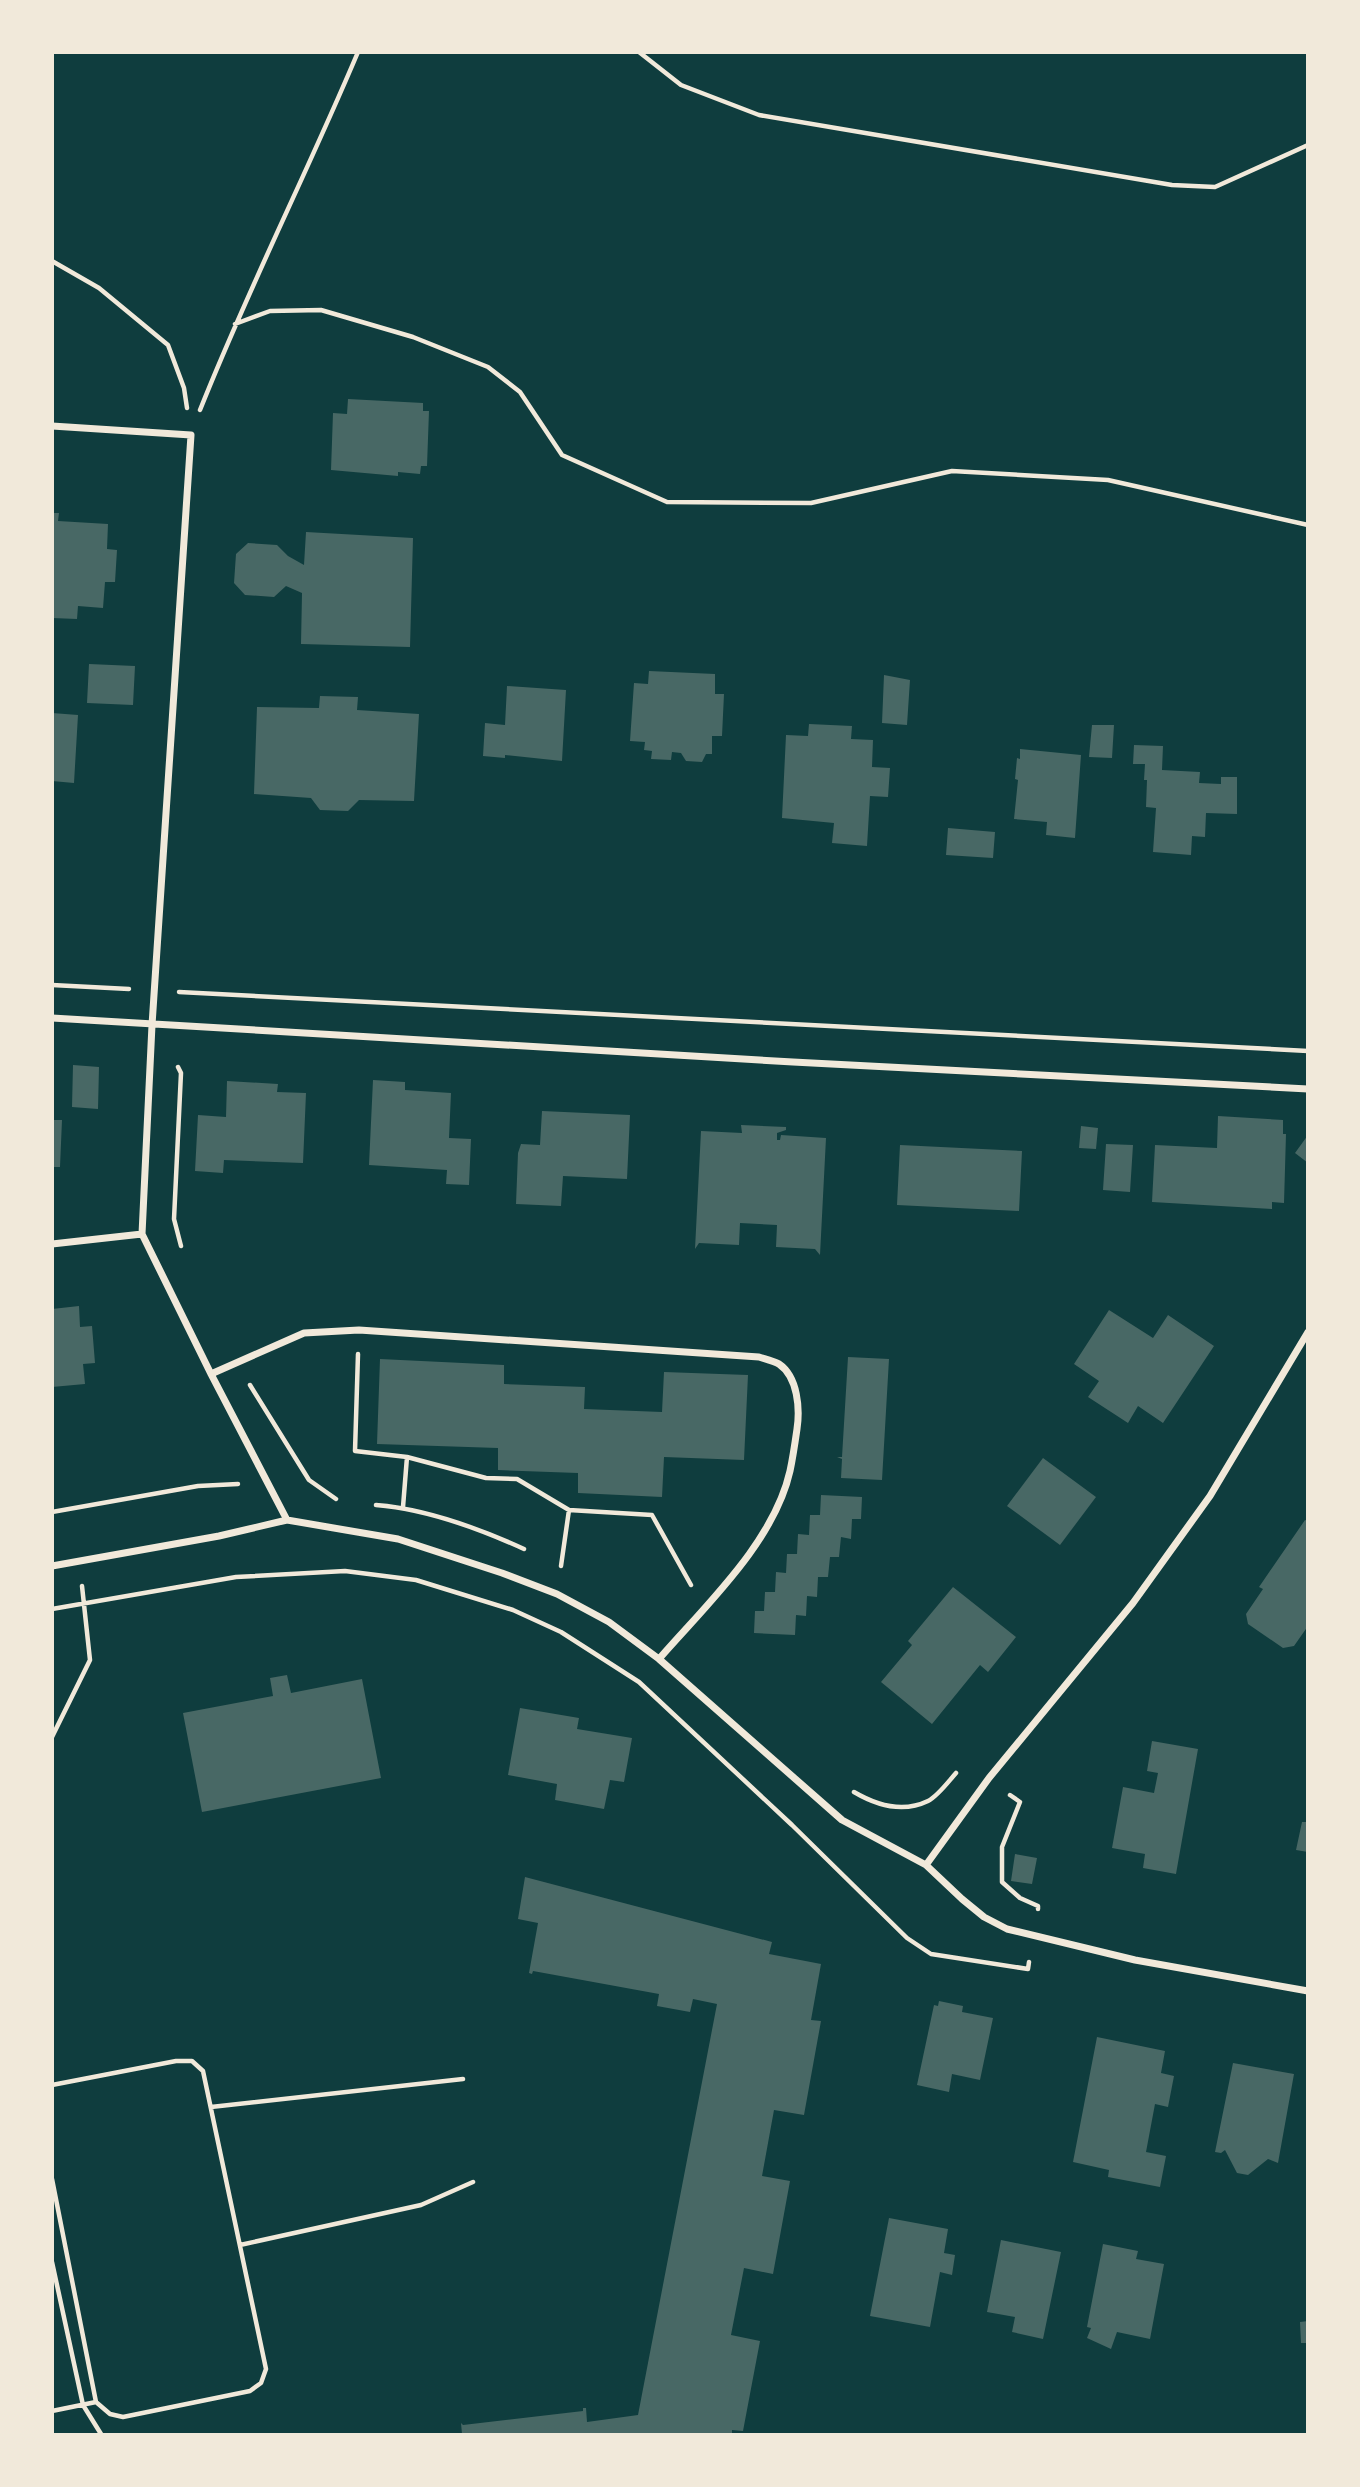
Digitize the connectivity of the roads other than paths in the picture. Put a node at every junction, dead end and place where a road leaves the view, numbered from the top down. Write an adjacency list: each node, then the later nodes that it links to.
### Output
1 (52, 426): 3 (street)
2 (52, 1018): 3 (street)
3 (152, 1025): 4 (street); 5 (street)
4 (1307, 1089)
5 (142, 1234): 6 (street); 8 (street)
6 (52, 1244)
7 (1307, 1332): 12 (street)
8 (211, 1374): 9 (street); 11 (street)
9 (287, 1520): 10 (street); 11 (street)
10 (52, 1566)
11 (659, 1659): 12 (street)
12 (926, 1865): 13 (street)
13 (1307, 1991)

